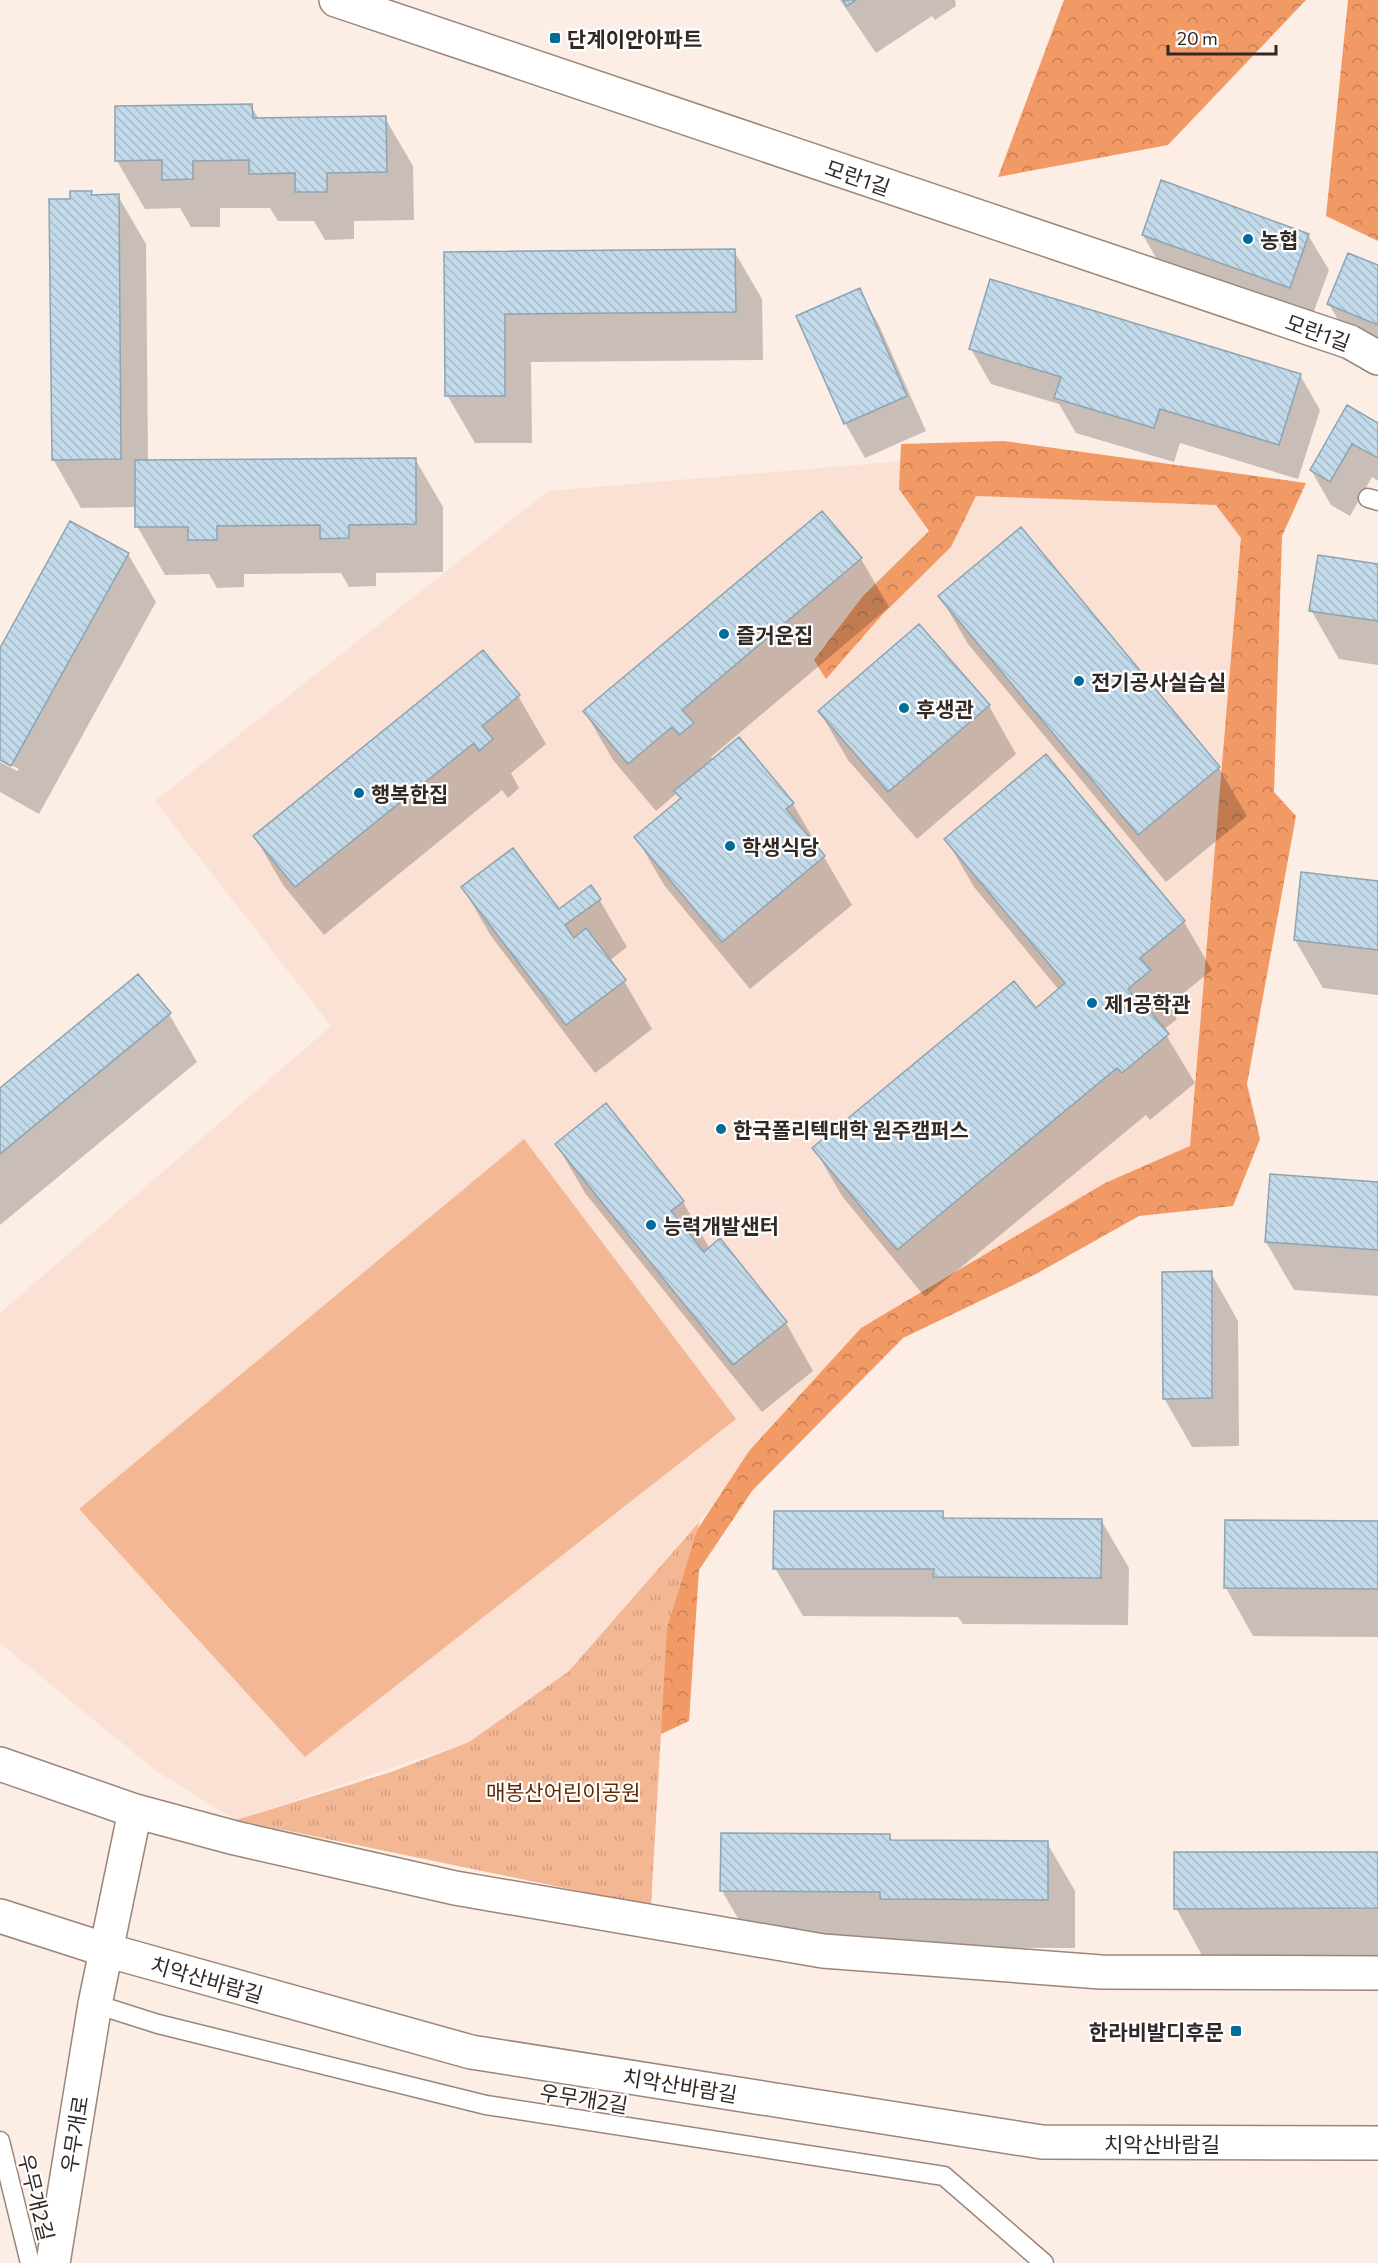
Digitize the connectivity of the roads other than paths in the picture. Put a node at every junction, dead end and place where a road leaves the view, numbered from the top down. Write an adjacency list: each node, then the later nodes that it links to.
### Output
1 (336, 0): 2 (street, 모란1길)
2 (1378, 358)
3 (0, 1764): 4 (street)
4 (135, 1811): 6 (street, 우무개로); 7 (street)
5 (0, 1916): 6 (street, 치악산바람길)
6 (106, 1950): 8 (street, 우무개로); 10 (street, 치악산바람길)
7 (1378, 1972)
8 (95, 2004): 12 (street, 우무개로); 13 (lane, 우무개2길)
9 (0, 2141): 11 (lane, 우무개2길)
10 (1378, 2143)
11 (30, 2263)
12 (53, 2263)
13 (1044, 2263)

